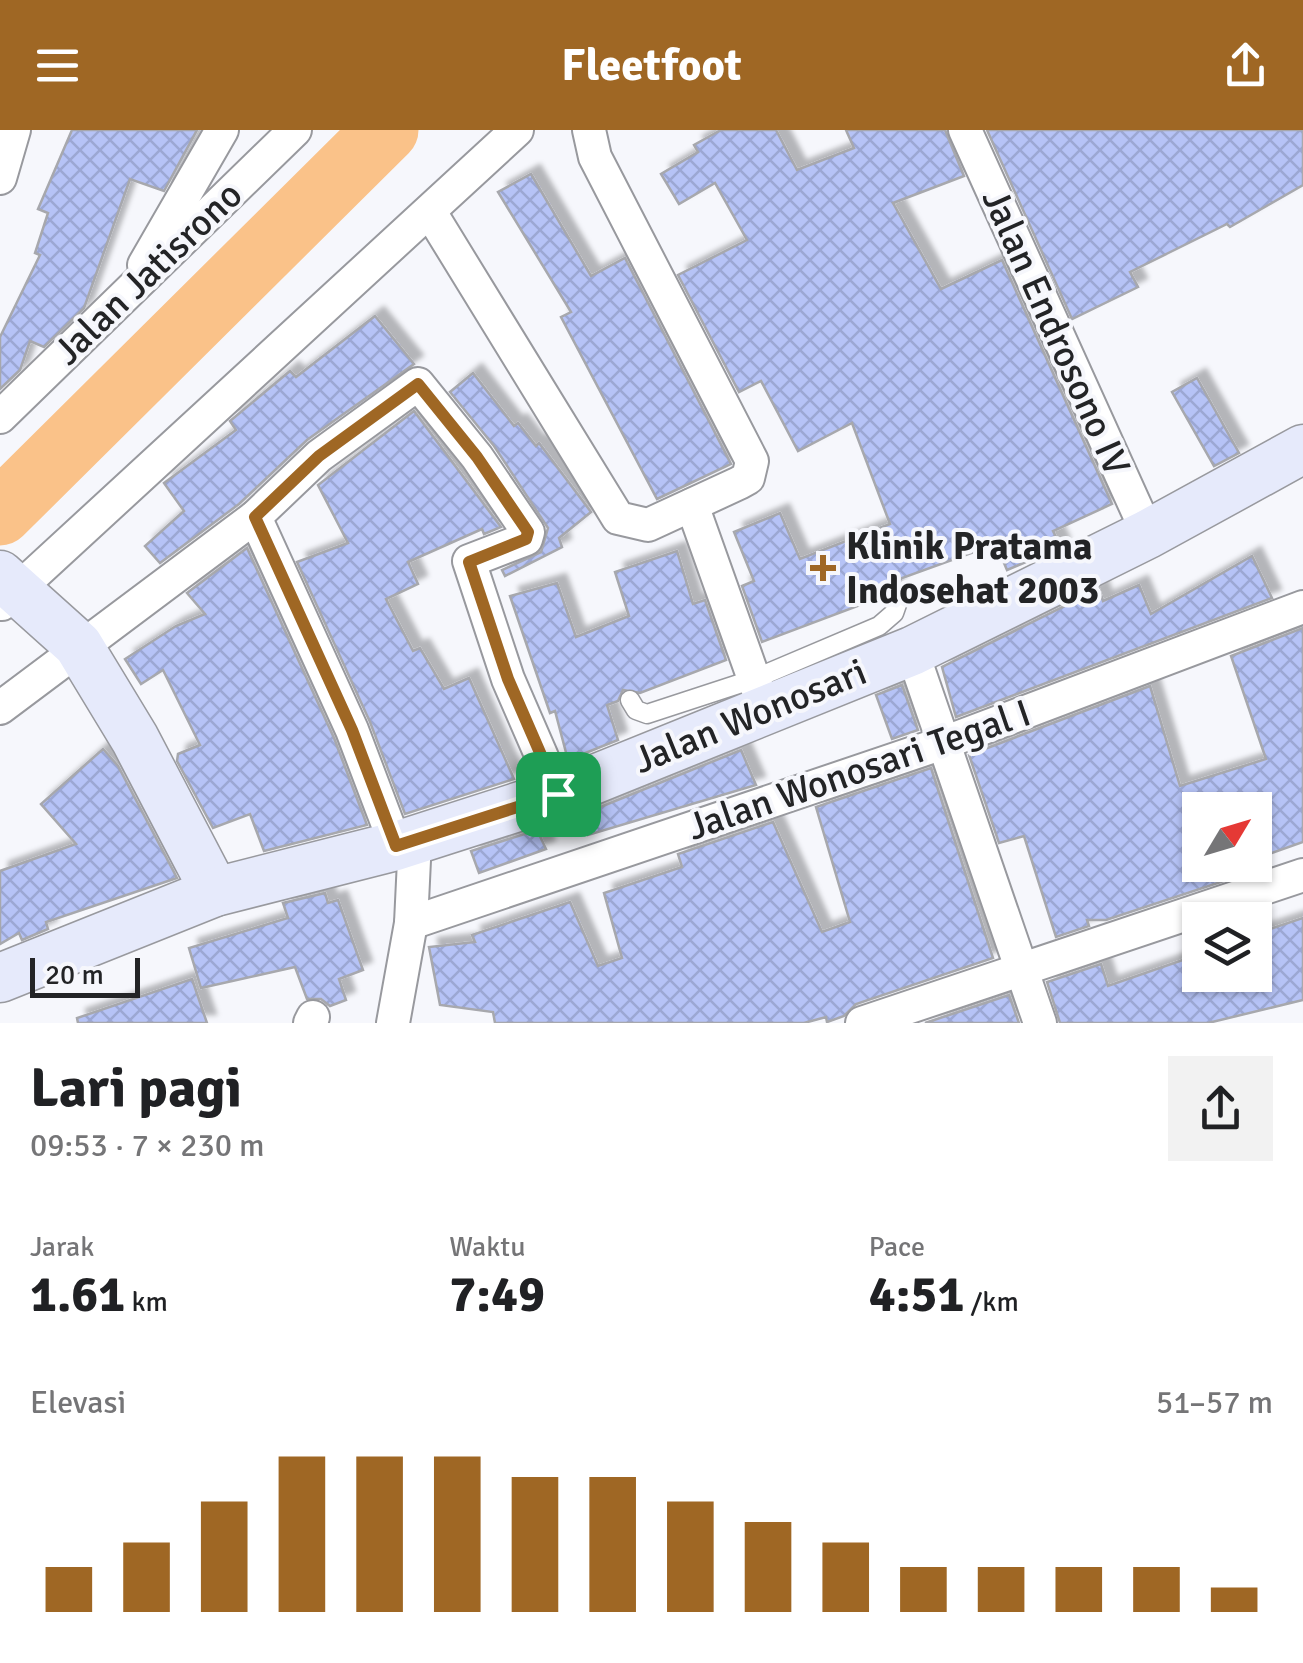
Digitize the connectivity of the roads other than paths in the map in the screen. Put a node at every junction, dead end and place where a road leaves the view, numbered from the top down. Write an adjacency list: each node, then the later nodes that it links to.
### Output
1 (222, 130): 7 (street)
2 (295, 130): 7 (street, Jalan Jatisrono)
3 (517, 130): 6 (street)
4 (588, 130): 10 (street)
5 (965, 130): 12 (street, Jalan Endrosono IV)
6 (430, 212): 10 (street); 13 (street)
7 (131, 290): 8 (street, Jalan Jatisrono)
8 (0, 416)
9 (1303, 449): 12 (main road, Jalan Wonosari)
10 (692, 504): 18 (street)
11 (255, 517): 16 (street); 22 (street); 23 (street)
12 (1148, 534): 17 (main road, Jalan Wonosari)
13 (4, 587): 16 (main road)
14 (901, 593): 18 (lane)
15 (1303, 607): 21 (street, Jalan Wonosari Tegal I)
16 (78, 645): 20 (street); 25 (main road)
17 (912, 651): 18 (main road, Jalan Wonosari); 21 (street)
18 (760, 694): 19 (lane); 22 (main road, Jalan Wonosari)
19 (630, 700)
20 (0, 708)
21 (946, 742): 26 (street, Jalan Wonosari Tegal I); 27 (street)
22 (558, 794): 23 (main road, Jalan Wonosari)
23 (406, 843): 25 (main road, Jalan Wonosari); 26 (street)
24 (1303, 875): 27 (street)
25 (215, 892): 28 (main road, Jalan Wonosari)
26 (411, 922): 29 (street)
27 (1020, 970): 30 (street); 31 (street)
28 (0, 978)
29 (393, 1023)
30 (862, 1023)
31 (1040, 1023)

